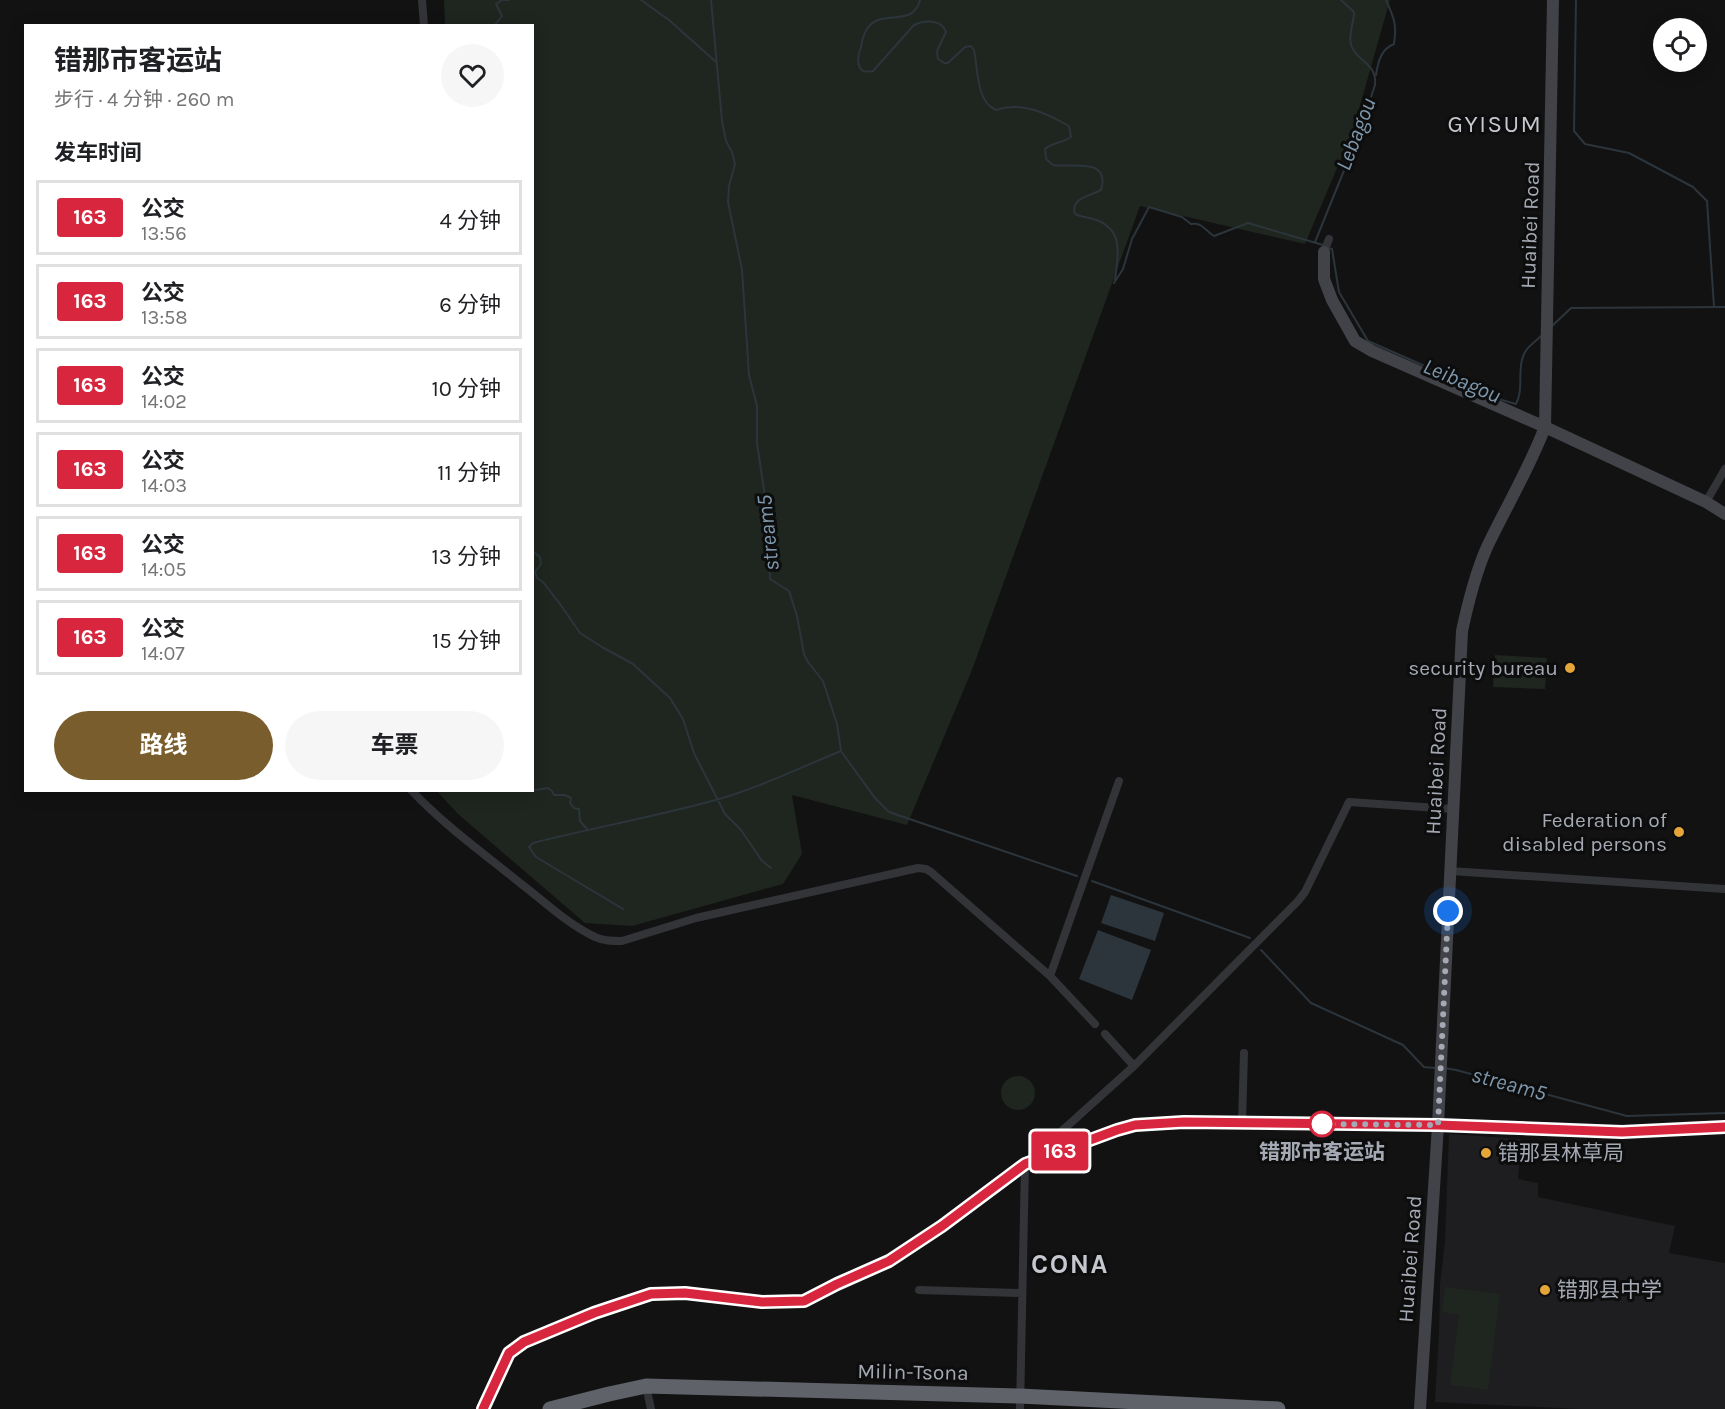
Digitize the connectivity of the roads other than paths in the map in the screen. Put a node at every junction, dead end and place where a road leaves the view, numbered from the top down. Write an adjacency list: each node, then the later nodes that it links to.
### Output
1 (422, 0): 3 (street)
2 (1553, 0): 5 (street, Huaibei Road)
3 (423, 24)
4 (1327, 246): 5 (street)
5 (1545, 427): 7 (street); 11 (street, Huaibei Road)
6 (1725, 469): 7 (street)
7 (1706, 502): 8 (street)
8 (1725, 514)
9 (1119, 781): 14 (street)
10 (413, 792): 14 (street)
11 (1454, 808): 12 (street, Huaibei Road); 18 (street)
12 (1450, 871): 13 (street); 20 (street, Huaibei Road)
13 (1725, 890)
14 (1050, 976): 15 (street)
15 (1095, 1024)
16 (1105, 1034): 18 (street)
17 (1244, 1053): 19 (street)
18 (1134, 1066): 22 (street)
19 (1242, 1123): 20 (street); 22 (street)
20 (1438, 1125): 21 (street); 33 (street, Huaibei Road)
21 (1725, 1127)
22 (1025, 1164): 24 (street); 29 (street)
23 (919, 1290): 24 (street)
24 (1022, 1293): 26 (street)
25 (646, 1386): 26 (highway, Milin-Tsona); 27 (highway, Milin-Tsona); 31 (street)
26 (1020, 1402): 32 (highway, Milin-Tsona)
27 (591, 1404): 28 (highway, Milin-Tsona)
28 (567, 1407): 30 (highway, Milin-Tsona)
29 (483, 1409)
30 (550, 1409)
31 (651, 1409)
32 (1278, 1409)
33 (1420, 1409)

